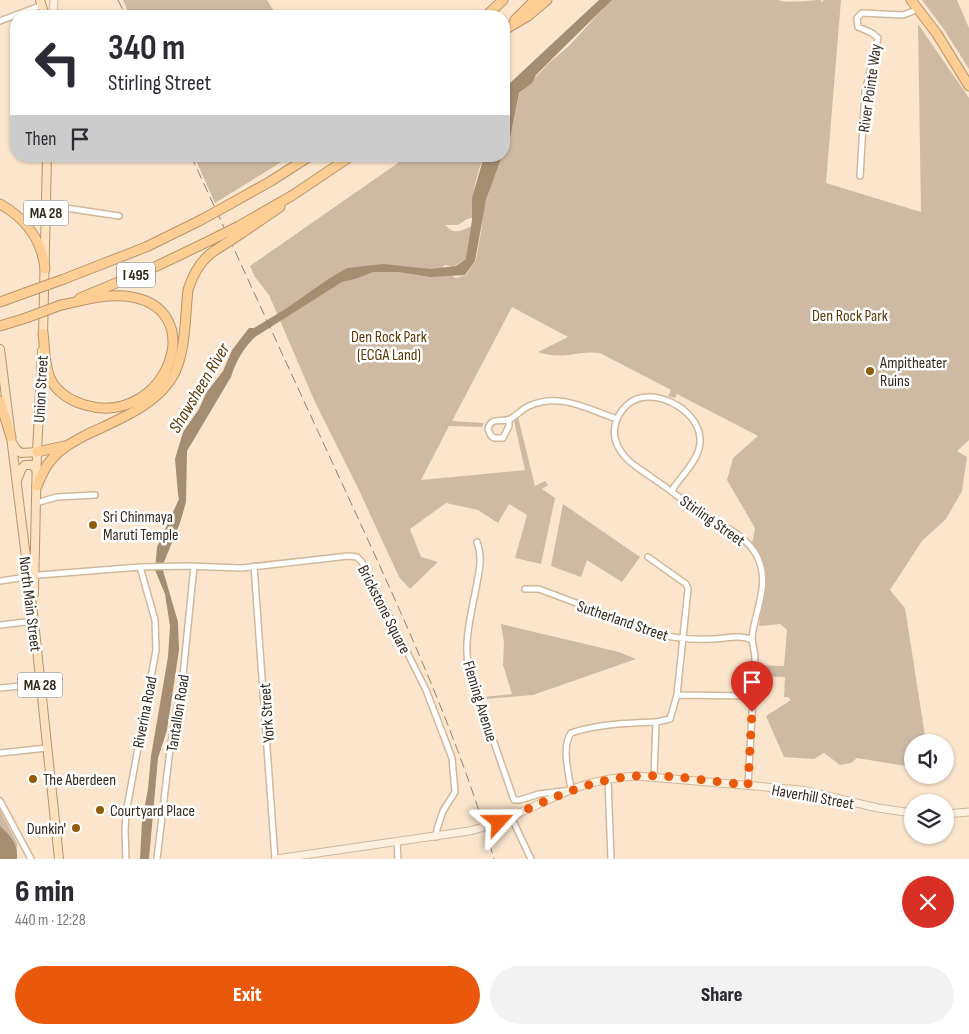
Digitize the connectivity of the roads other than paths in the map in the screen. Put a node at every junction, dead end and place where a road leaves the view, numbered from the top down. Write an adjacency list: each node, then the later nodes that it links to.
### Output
1 (502, 0): 8 (highway)
2 (535, 0): 9 (highway)
3 (547, 0): 10 (highway)
4 (911, 0): 6 (highway)
5 (41, 3): 7 (street)
6 (919, 5): 11 (highway); 12 (highway); 16 (street, River Pointe Way)
7 (25, 10)
8 (492, 10)
9 (510, 25)
10 (510, 27)
11 (969, 77)
12 (969, 86)
13 (47, 162): 18 (main road, Union Street / MA 28)
14 (301, 162): 22 (highway, I 495, bridge)
15 (342, 162): 20 (highway)
16 (860, 176)
17 (0, 204): 21 (highway)
18 (46, 205): 19 (street); 21 (main road, Union Street / MA 28)
19 (119, 216)
20 (240, 229): 23 (highway, I 495, bridge); 31 (highway, bridge)
21 (44, 269): 25 (main road, Union Street / MA 28)
22 (2, 301)
23 (61, 305): 24 (highway, I 495, bridge); 25 (highway)
24 (5, 324)
25 (43, 333): 32 (main road, Union Street / MA 28)
26 (0, 349): 30 (main road, North Main Street / MA 28)
27 (0, 400): 30 (highway)
28 (617, 419): 29 (street); 36 (street, Stirling Street); 36 (street, Stirling Street)
29 (509, 420): 29 (street)
30 (11, 437): 32 (main road); 34 (main road, North Main Street / MA 28)
31 (68, 445): 32 (highway); 35 (highway)
32 (37, 452): 33 (main road, Union Street / MA 28)
33 (37, 470): 34 (main road); 35 (main road, Union Street / MA 28)
34 (16, 482): 44 (main road, North Main Street / MA 28)
35 (37, 486): 38 (main road, Union Street / MA 28)
36 (672, 492): 50 (street, Stirling Street)
37 (95, 495): 38 (street)
38 (36, 504): 44 (main road, Union Street / MA 28)
39 (477, 542): 61 (street, Fleming Avenue)
40 (648, 557): 49 (street)
41 (194, 566): 42 (street, Brickstone Square); 43 (street, Brickstone Square); 72 (street, Tantallon Road)
42 (254, 566): 67 (street, Brickstone Square); 73 (street, York Street)
43 (140, 568): 44 (street, Brickstone Square); 71 (street, Riverina Road)
44 (31, 576): 45 (street, Brickstone Square); 47 (main road, Union Street / MA 28)
45 (0, 581)
46 (525, 589): 49 (street, Sutherland Street)
47 (34, 621): 48 (street); 51 (main road, North Main Street / MA 28)
48 (0, 626)
49 (683, 639): 50 (street, Sutherland Street); 53 (street)
50 (752, 640): 54 (street, Stirling Street)
51 (40, 684): 52 (street); 56 (main road, North Main Street / MA 28)
52 (0, 688)
53 (676, 695): 54 (street); 55 (street)
54 (752, 696): 60 (street, Stirling Street)
55 (656, 722): 58 (street); 61 (street)
56 (47, 748): 57 (street); 70 (main road, North Main Street / MA 28)
57 (0, 753)
58 (654, 776): 59 (main road, Haverhill Street); 60 (main road, Haverhill Street)
59 (608, 780): 61 (main road, Haverhill Street); 76 (street)
60 (748, 785): 63 (main road, Haverhill Street)
61 (571, 790): 67 (main road, Haverhill Street)
62 (0, 801): 69 (street)
63 (904, 812)
64 (969, 812): 65 (main road)
65 (954, 813)
66 (514, 823): 75 (street)
67 (436, 837): 68 (main road, Haverhill Street)
68 (397, 842): 73 (main road, Haverhill Street); 74 (street)
69 (31, 859)
70 (59, 859)
71 (126, 859)
72 (157, 859)
73 (275, 859)
74 (398, 859)
75 (531, 859)
76 (611, 859)

